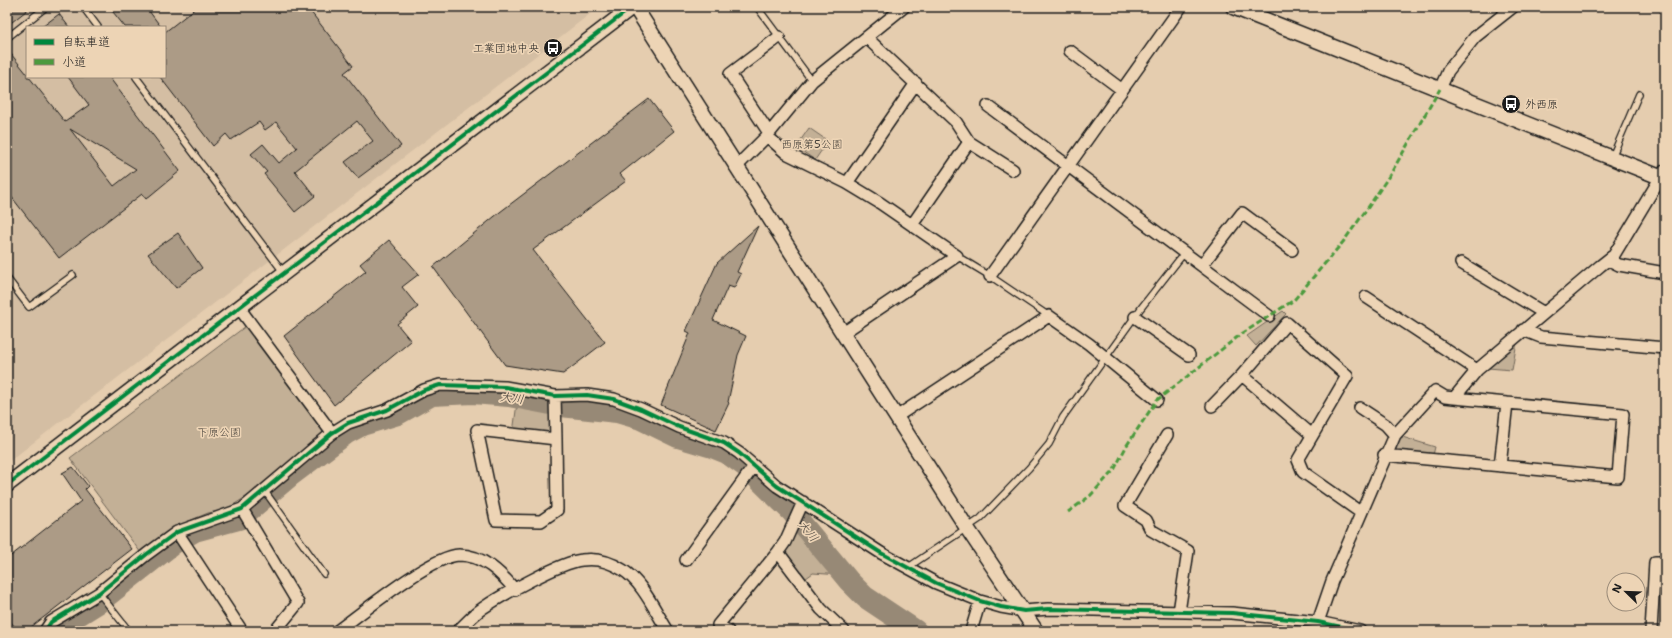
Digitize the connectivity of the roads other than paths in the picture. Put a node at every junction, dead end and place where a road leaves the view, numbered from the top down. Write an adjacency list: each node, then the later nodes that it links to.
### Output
1 (46, 7): 11 (lane)
2 (83, 7): 9 (lane)
3 (633, 7): 25 (street); 37 (street)
4 (757, 7): 10 (lane)
5 (904, 7): 12 (street)
6 (1180, 7): 17 (street)
7 (1233, 7): 18 (street)
8 (1513, 7): 18 (street)
9 (97, 26)
10 (779, 37): 15 (lane); 21 (street)
11 (7, 38)
12 (867, 38): 15 (street); 16 (street)
13 (1070, 51): 17 (street)
14 (137, 78): 37 (lane)
15 (812, 81): 21 (street)
16 (916, 83): 22 (street); 28 (street)
17 (1121, 89): 24 (street)
18 (1440, 89): 23 (street)
19 (1639, 94): 23 (lane)
20 (988, 106): 24 (street)
21 (768, 135): 25 (street); 28 (street)
22 (969, 142): 26 (street); 29 (street)
23 (1612, 158): 27 (street)
24 (1068, 165): 31 (street); 39 (street)
25 (736, 167): 48 (street)
26 (1013, 170)
27 (1664, 176): 33 (street)
28 (847, 183): 29 (street)
29 (912, 225): 32 (street)
30 (1292, 250): 35 (street)
31 (1185, 252): 35 (street); 46 (lane)
32 (957, 256): 39 (lane); 48 (street)
33 (1609, 260): 36 (street); 43 (street)
34 (1462, 263): 43 (street)
35 (1202, 266): 45 (street)
36 (1665, 273)
37 (285, 274): 42 (street)
38 (73, 276): 40 (lane)
39 (990, 276): 44 (lane)
40 (7, 278)
41 (1366, 297): 52 (street)
42 (240, 309): 61 (street); 69 (street)
43 (1544, 313): 47 (street)
44 (1049, 316): 51 (street); 60 (street)
45 (1269, 316)
46 (1135, 317): 50 (street); 51 (lane)
47 (1524, 330): 49 (street); 52 (street)
48 (843, 333): 60 (street)
49 (1665, 348)
50 (1188, 355)
51 (1106, 358): 56 (street); 74 (lane)
52 (1477, 370): 55 (street)
53 (1242, 375): 58 (street); 64 (street); 64 (street)
54 (555, 396): 61 (street); 65 (street); 67 (street)
55 (1454, 398): 57 (street); 63 (street)
56 (1157, 400)
57 (1507, 403): 68 (street); 68 (street)
58 (1212, 406)
59 (1360, 408): 63 (street)
60 (896, 417): 74 (street)
61 (332, 433): 70 (street)
62 (1167, 434): 85 (street)
63 (1395, 434): 66 (street)
64 (1312, 435): 73 (street)
65 (556, 439): 65 (street)
66 (1384, 455): 68 (street); 73 (street)
67 (754, 466): 71 (street); 77 (street)
68 (1500, 466)
69 (7, 485)
70 (264, 490): 72 (street); 80 (lane)
71 (801, 506): 76 (street); 79 (street)
72 (242, 509): 75 (street); 90 (street)
73 (1360, 512): 86 (street)
74 (967, 528): 79 (lane); 84 (street)
75 (177, 532): 82 (street); 89 (street)
76 (778, 552): 94 (street); 95 (street)
77 (686, 560)
78 (1665, 562): 99 (street)
79 (906, 568): 83 (street)
80 (324, 574)
81 (515, 590): 91 (street); 92 (street); 93 (street)
82 (100, 593): 87 (street); 88 (lane)
83 (980, 601): 84 (street); 96 (street)
84 (1024, 611): 85 (street); 97 (street)
85 (1179, 612): 86 (street)
86 (1318, 622): 98 (street)
87 (45, 631)
88 (129, 631)
89 (242, 631)
90 (275, 631)
91 (337, 631)
92 (458, 631)
93 (668, 631)
94 (728, 631)
95 (844, 631)
96 (971, 631)
97 (1036, 631)
98 (1360, 631)
99 (1651, 631)

